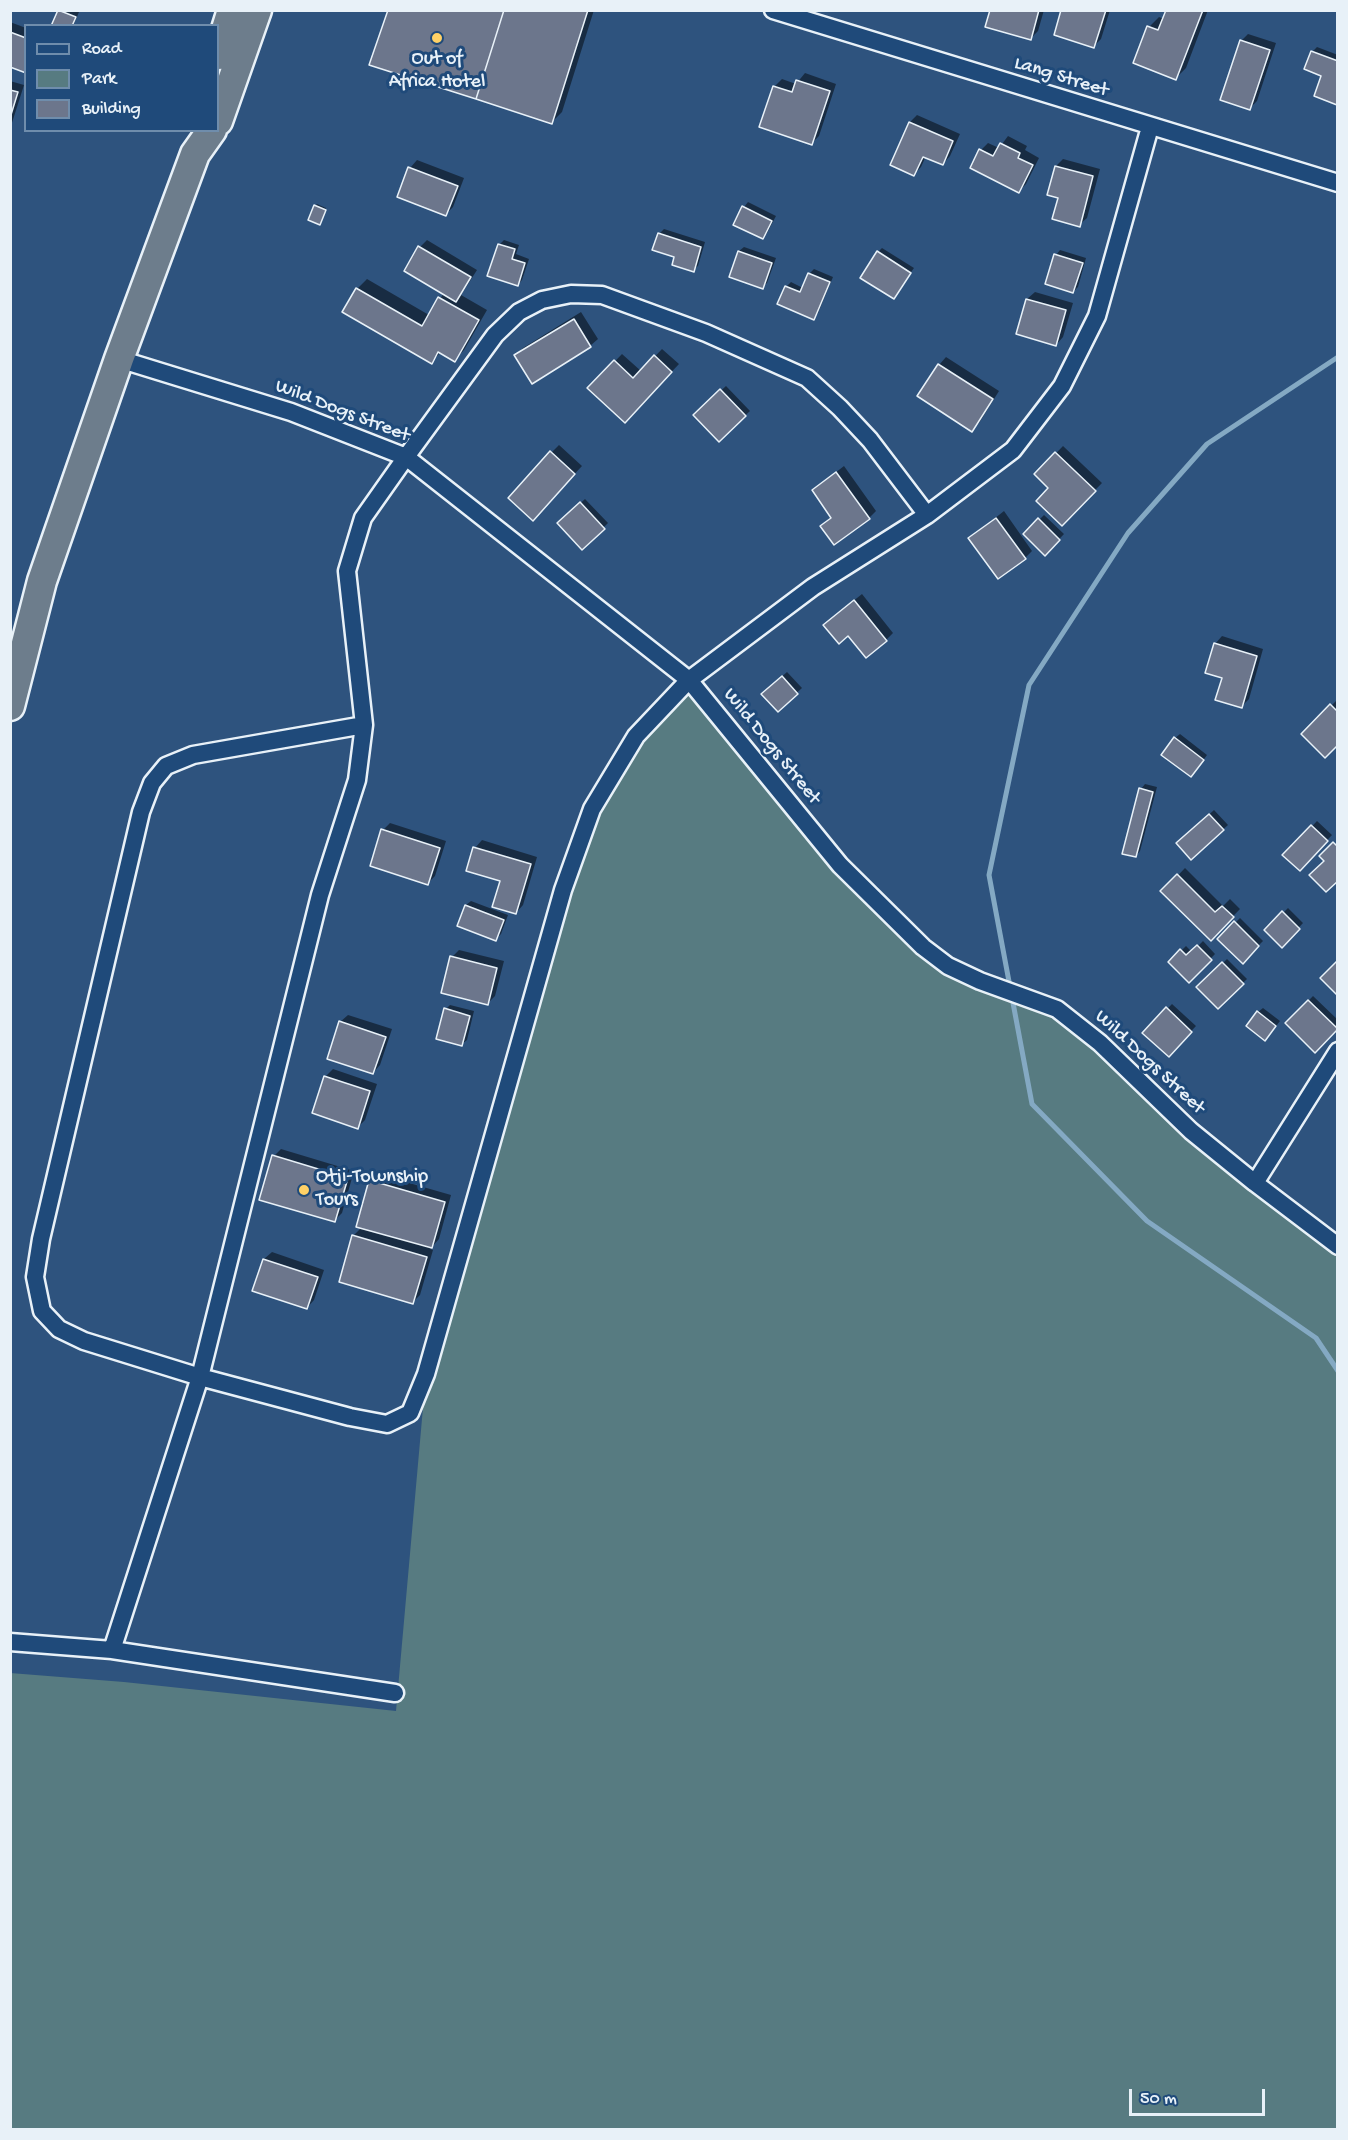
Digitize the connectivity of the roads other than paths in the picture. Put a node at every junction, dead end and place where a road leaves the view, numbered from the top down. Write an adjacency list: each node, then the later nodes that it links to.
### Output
1 (232, 10): 5 (highway)
2 (257, 10): 6 (highway)
3 (773, 10): 4 (street, Lang Street)
4 (793, 14): 7 (street, Lang Street)
5 (219, 52)
6 (219, 118)
7 (1150, 127): 10 (street, Lang Street); 13 (street)
8 (209, 132): 9 (highway)
9 (196, 142): 11 (highway)
10 (1338, 183)
11 (119, 359): 12 (street, Wild Dogs Street); 15 (highway)
12 (406, 457): 13 (street); 14 (street, Wild Dogs Street); 16 (street)
13 (927, 515): 14 (street)
14 (689, 680): 18 (street, Wild Dogs Street); 20 (street)
15 (10, 706)
16 (364, 725): 20 (street); 20 (street)
17 (1338, 1051): 18 (street)
18 (1255, 1183): 19 (street, Wild Dogs Street)
19 (1338, 1246)
20 (200, 1377): 22 (street)
21 (10, 1642): 22 (street)
22 (112, 1650): 23 (street)
23 (394, 1693)

